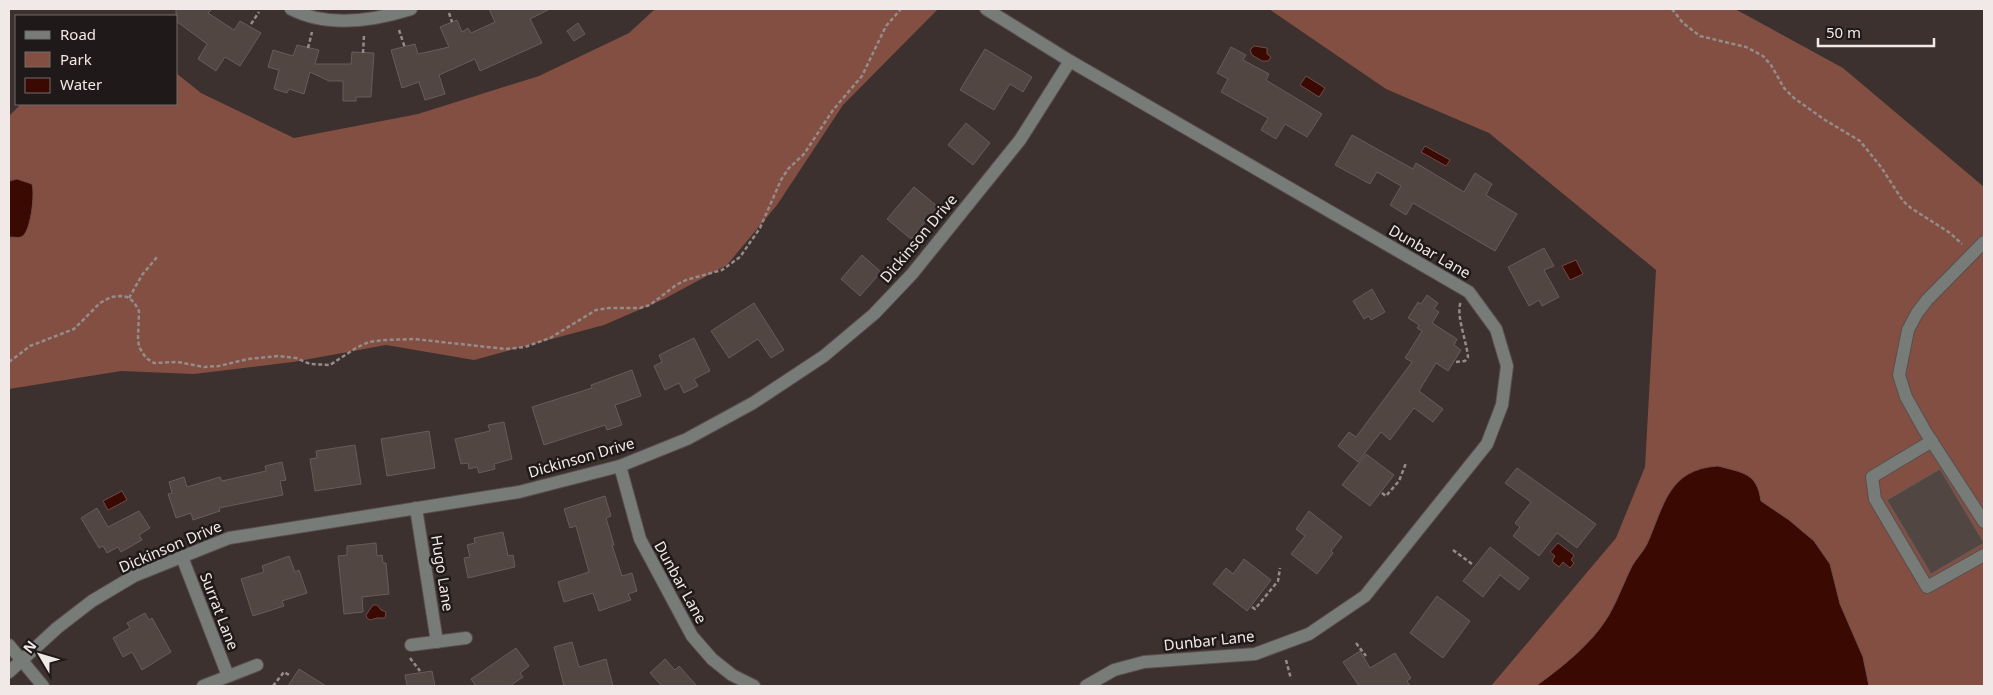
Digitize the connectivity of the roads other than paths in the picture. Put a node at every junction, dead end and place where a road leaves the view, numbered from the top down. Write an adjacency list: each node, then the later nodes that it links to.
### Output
1 (291, 9): 4 (street)
2 (411, 9): 4 (street)
3 (986, 9): 5 (street, Dunbar Lane)
4 (395, 11)
5 (1070, 61): 8 (street, Dickinson Drive); 24 (street, Dunbar Lane)
6 (1984, 242): 7 (street)
7 (1932, 441): 10 (street); 11 (street)
8 (620, 466): 9 (street, Dickinson Drive); 23 (street, Dunbar Lane)
9 (416, 508): 12 (street, Dickinson Drive); 14 (street, Hugo Lane)
10 (1984, 522)
11 (1984, 555)
12 (182, 557): 17 (street, Dickinson Drive); 20 (street, Surrat Lane)
13 (466, 638): 14 (street)
14 (437, 642): 16 (street)
15 (9, 644): 17 (street)
16 (411, 645)
17 (22, 659): 19 (street, Dickinson Drive); 21 (street)
18 (257, 665): 20 (street)
19 (9, 672)
20 (228, 676): 22 (street)
21 (43, 686)
22 (203, 686)
23 (754, 686)
24 (1086, 686)

